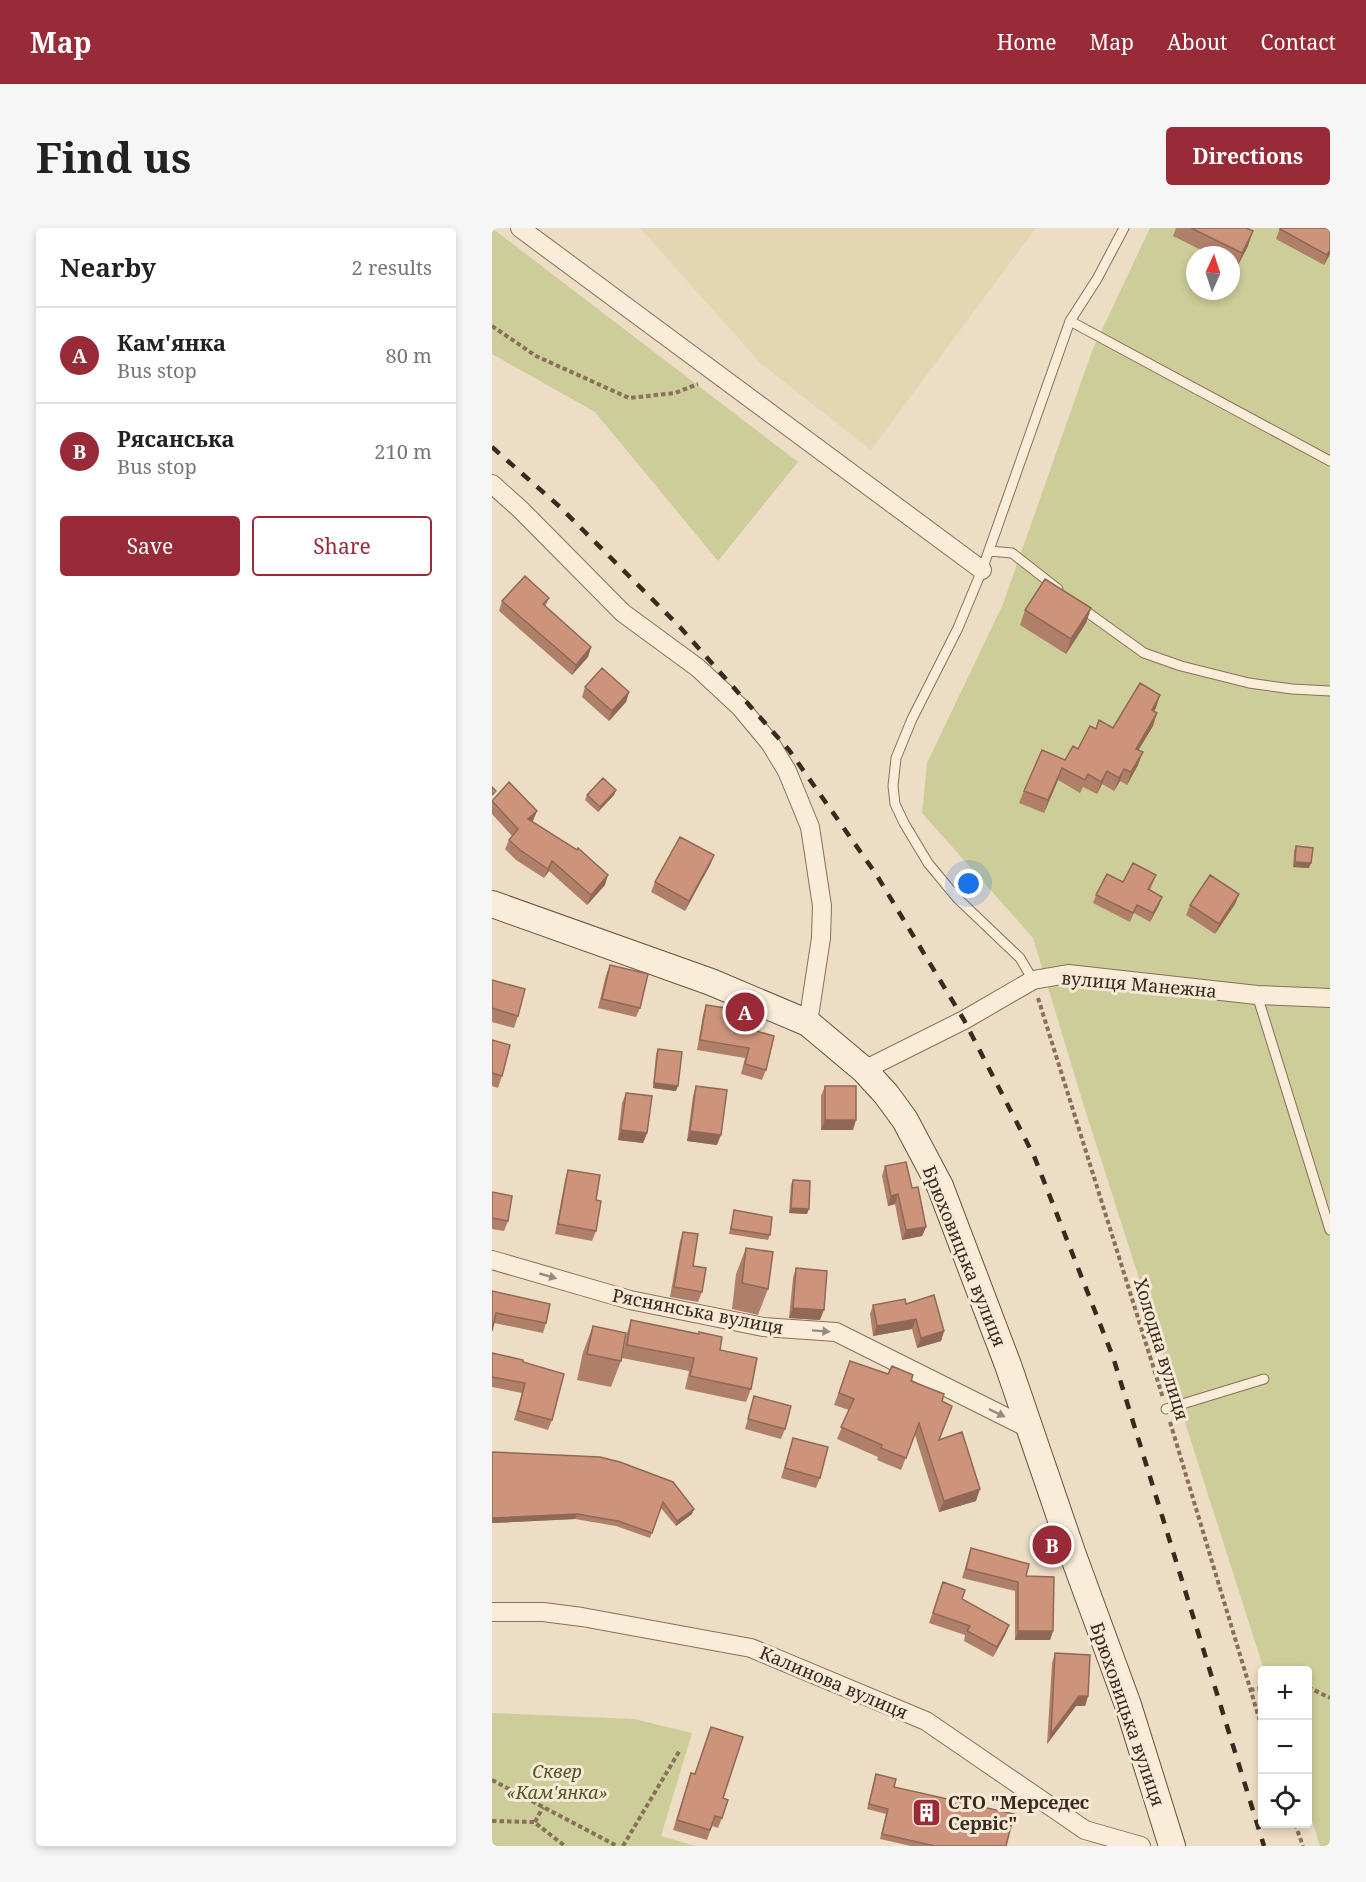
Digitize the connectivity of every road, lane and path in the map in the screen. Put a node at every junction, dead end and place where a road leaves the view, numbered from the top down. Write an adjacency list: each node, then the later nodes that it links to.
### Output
1 (520, 228): 5 (street)
2 (1124, 228): 3 (lane)
3 (1070, 321): 6 (lane); 8 (lane)
4 (492, 326): 5 (path)
5 (718, 376): 9 (street)
6 (1330, 461)
7 (493, 486): 15 (street)
8 (989, 551): 9 (lane); 10 (lane)
9 (982, 570): 12 (lane)
10 (1330, 691)
11 (492, 904): 15 (main road, Брюховицька вулиця)
12 (1033, 980): 13 (street, вулиця Манежна); 16 (street, вулиця Манежна); 20 (path, Холодна вулиця)
13 (1257, 995): 14 (street, вулиця Манежна); 17 (lane)
14 (1330, 998)
15 (808, 1023): 16 (main road, Брюховицька вулиця)
16 (864, 1070): 21 (main road, Брюховицька вулиця)
17 (1330, 1230)
18 (492, 1260): 21 (street, Ряснянська вулиця, one-way to 21)
19 (1264, 1379): 20 (lane)
20 (1166, 1409): 25 (path, Холодна вулиця)
21 (1030, 1429): 38 (main road, Брюховицька вулиця)
22 (492, 1612): 37 (street, Калинова вулиця)
23 (1258, 1689): 25 (path)
24 (1312, 1689): 26 (path)
25 (1250, 1690): 27 (path, Холодна вулиця)
26 (1330, 1698)
27 (1260, 1720)
28 (680, 1750): 36 (path)
29 (492, 1780): 30 (path)
30 (543, 1807): 32 (path); 35 (path)
31 (492, 1821): 32 (path)
32 (534, 1822): 34 (path)
33 (1296, 1828): 39 (path)
34 (565, 1846)
35 (618, 1846)
36 (623, 1846)
37 (1141, 1846)
38 (1172, 1846)
39 (1303, 1846)

